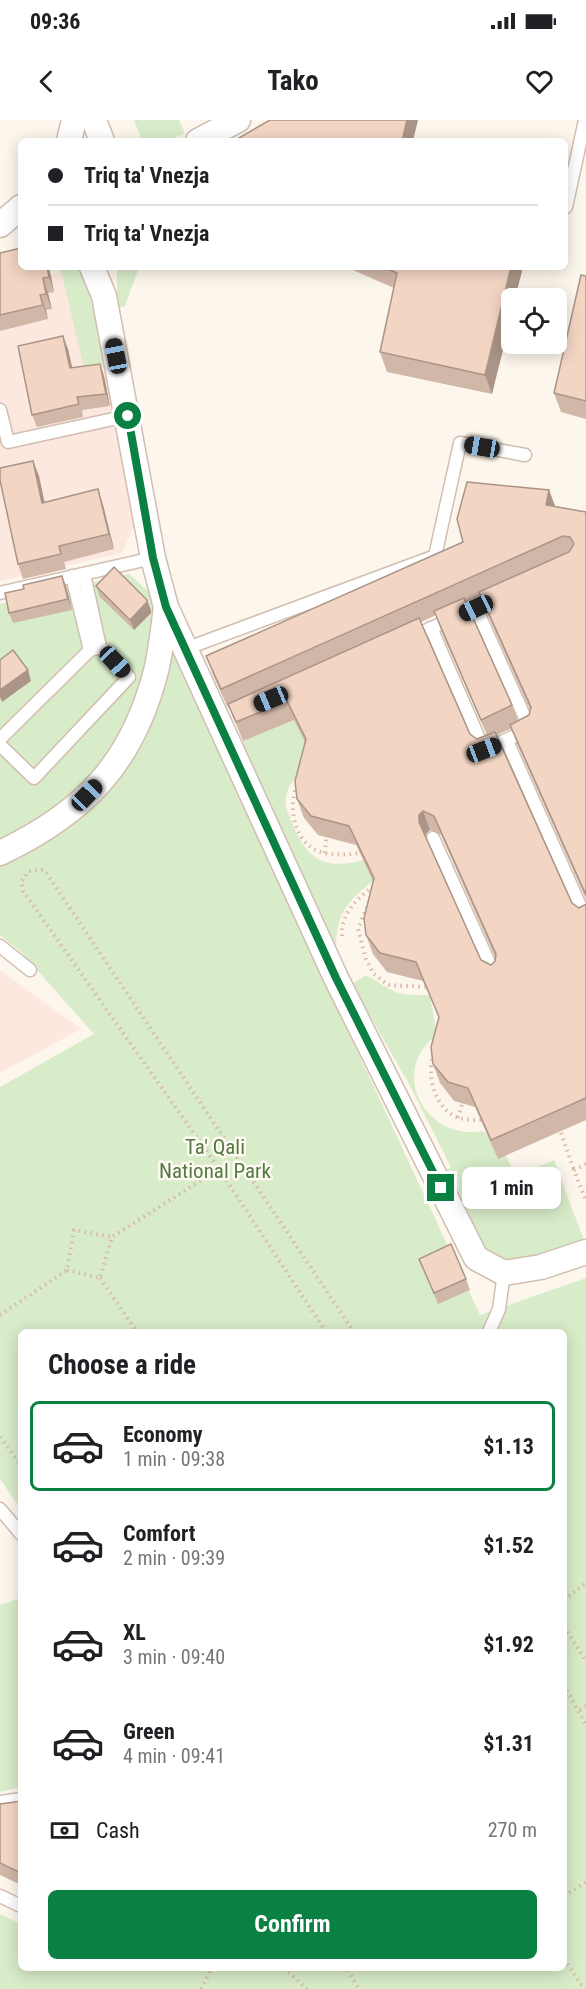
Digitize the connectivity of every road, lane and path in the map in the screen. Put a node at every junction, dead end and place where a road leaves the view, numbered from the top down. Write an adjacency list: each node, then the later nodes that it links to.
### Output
1 (74, 120): 5 (street)
2 (94, 120): 6 (street)
3 (238, 120): 7 (street)
4 (585, 120): 8 (lane)
5 (70, 138)
6 (101, 138)
7 (204, 138)
8 (568, 198)
9 (18, 210): 10 (street)
10 (0, 225)
11 (18, 232): 12 (street)
12 (0, 235)
13 (94, 270): 15 (street)
14 (106, 270): 15 (street)
15 (104, 296): 17 (street)
16 (0, 410): 17 (lane)
17 (128, 416): 19 (street)
18 (525, 455): 28 (lane)
19 (153, 558): 20 (lane); 23 (street)
20 (78, 575): 21 (lane); 27 (lane)
21 (0, 593)
22 (509, 593): 24 (lane)
23 (166, 607): 28 (street); 36 (street)
24 (476, 608): 25 (lane); 30 (lane)
25 (431, 628): 26 (lane); 30 (lane)
26 (400, 642)
27 (95, 648): 29 (lane); 31 (lane)
28 (185, 649): 58 (street)
29 (0, 739)
30 (507, 741): 40 (lane)
31 (0, 745)
32 (300, 782): 37 (path)
33 (433, 838): 44 (lane)
34 (326, 839): 37 (path)
35 (370, 852): 37 (path)
36 (0, 853)
37 (325, 853)
38 (376, 898): 41 (path)
39 (368, 905): 45 (path)
40 (586, 919)
41 (342, 941)
42 (0, 946): 43 (lane)
43 (30, 970)
44 (495, 976)
45 (438, 986)
46 (437, 1048): 48 (path)
47 (462, 1104): 48 (path)
48 (458, 1118): 49 (path)
49 (486, 1120)
50 (561, 1133): 53 (path)
51 (586, 1164): 53 (path)
52 (219, 1169): 55 (path); 62 (path); 63 (path)
53 (574, 1170): 54 (path)
54 (586, 1201)
55 (112, 1237): 57 (path); 59 (path)
56 (586, 1252): 58 (street)
57 (67, 1270): 59 (path); 60 (path)
58 (504, 1274): 64 (lane)
59 (100, 1278): 61 (path)
60 (0, 1315)
61 (135, 1329)
62 (324, 1329)
63 (352, 1329)
64 (490, 1329)
65 (0, 1437): 66 (path)
66 (18, 1461)
67 (0, 1509): 68 (lane)
68 (18, 1530)
69 (586, 1583): 70 (path)
70 (567, 1598)
71 (567, 1632): 72 (path)
72 (586, 1661)
73 (567, 1690): 75 (path)
74 (586, 1706): 75 (path)
75 (580, 1710): 76 (path)
76 (586, 1725)
77 (18, 1799): 78 (lane)
78 (0, 1802)
79 (586, 1882): 80 (path)
80 (567, 1894)
81 (0, 1896): 82 (lane)
82 (18, 1905)
83 (567, 1964): 90 (path)
84 (210, 1971): 87 (path)
85 (287, 1971): 88 (path)
86 (350, 1971): 89 (path)
87 (201, 1989)
88 (307, 1989)
89 (359, 1989)
90 (584, 1989)

